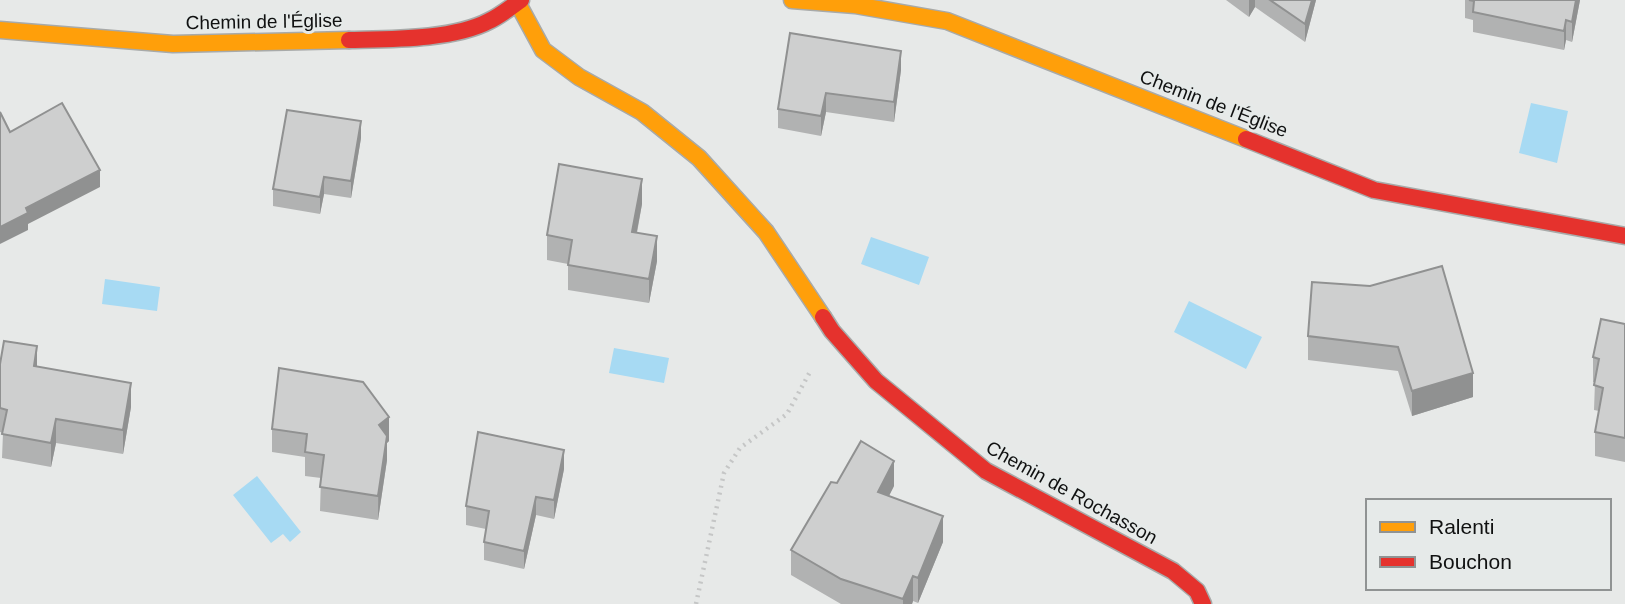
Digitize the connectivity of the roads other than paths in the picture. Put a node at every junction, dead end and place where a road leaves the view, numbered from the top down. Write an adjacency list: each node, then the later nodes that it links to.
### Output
1 (792, 0): 4 (street, Chemin de l'Église)
2 (518, 1): 3 (street, Chemin de l'Église); 5 (street, Chemin de Rochasson)
3 (0, 30)
4 (1625, 236)
5 (1203, 604)

